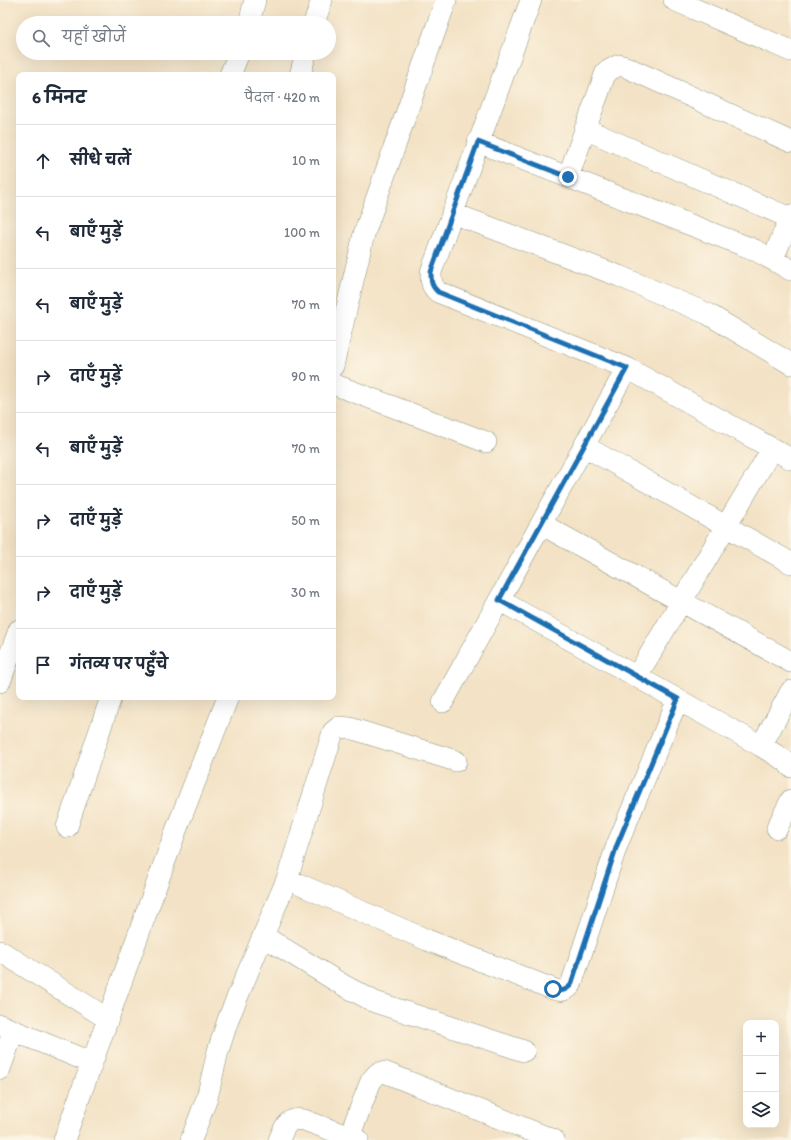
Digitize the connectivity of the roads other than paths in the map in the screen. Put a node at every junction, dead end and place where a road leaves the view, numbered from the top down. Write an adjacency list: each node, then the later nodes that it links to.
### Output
1 (255, 0): 6 (street)
2 (322, 0): 7 (street)
3 (446, 0): 21 (street)
4 (531, 0): 14 (street)
5 (686, 2): 8 (street)
6 (251, 16)
7 (316, 16)
8 (791, 51)
9 (236, 60): 11 (street)
10 (304, 60): 12 (street)
11 (231, 72)
12 (301, 72)
13 (585, 129): 15 (street); 16 (street); 18 (street)
14 (478, 142): 16 (street); 17 (street)
15 (791, 142)
16 (568, 177): 19 (street)
17 (452, 213): 22 (street); 23 (street)
18 (790, 217): 19 (street)
19 (773, 259): 20 (street)
20 (791, 270)
21 (336, 353)
22 (791, 364)
23 (627, 368): 26 (street); 27 (street)
24 (336, 385): 25 (street)
25 (486, 442)
26 (584, 446): 29 (street); 30 (street)
27 (772, 449): 28 (street); 30 (street)
28 (791, 460)
29 (541, 524): 32 (street); 33 (street)
30 (726, 526): 31 (street); 33 (street)
31 (791, 563)
32 (499, 600): 36 (street); 42 (street)
33 (681, 602): 35 (street); 36 (street)
34 (16, 638): 37 (street)
35 (791, 662)
36 (637, 676): 39 (street)
37 (0, 682)
38 (791, 691): 43 (street)
39 (678, 699): 43 (street); 49 (street)
40 (109, 700): 47 (street)
41 (227, 700): 52 (street)
42 (443, 702)
43 (761, 746): 45 (street)
44 (456, 761): 49 (street)
45 (791, 767)
46 (791, 800): 48 (street)
47 (66, 827)
48 (777, 828)
49 (287, 879): 50 (street)
50 (262, 936): 54 (street); 59 (street)
51 (0, 951): 52 (street)
52 (108, 1019): 55 (street)
53 (7, 1029): 55 (street); 56 (street)
54 (524, 1051)
55 (92, 1063): 58 (street)
56 (0, 1069)
57 (353, 1138): 60 (street); 61 (street)
58 (64, 1140)
59 (191, 1140)
60 (279, 1140)
61 (554, 1140)

